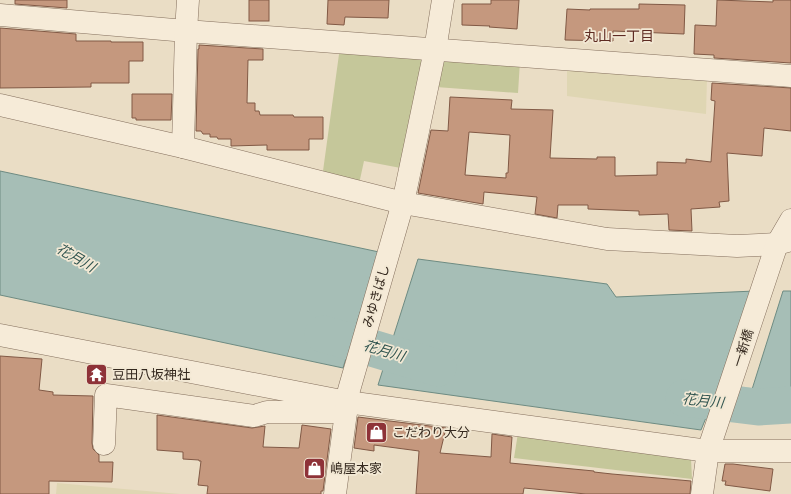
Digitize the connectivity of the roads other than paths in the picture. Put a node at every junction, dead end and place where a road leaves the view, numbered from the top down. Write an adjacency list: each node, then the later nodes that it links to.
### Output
1 (188, 0): 4 (street)
2 (443, 0): 5 (street, みゆきばし)
3 (0, 15): 4 (street)
4 (186, 31): 5 (street); 8 (street)
5 (435, 50): 6 (street); 9 (street, みゆきばし)
6 (791, 76)
7 (0, 105): 8 (street)
8 (183, 147): 9 (street)
9 (403, 203): 11 (street); 13 (street, みゆきばし)
10 (791, 220): 11 (street, 一新橋)
11 (784, 242): 15 (street, 一新橋)
12 (0, 335): 13 (street)
13 (347, 402): 14 (street); 15 (street); 17 (street, みゆきばし)
14 (104, 444)
15 (708, 451): 16 (street); 18 (street, 一新橋)
16 (791, 451)
17 (335, 494)
18 (702, 494)

